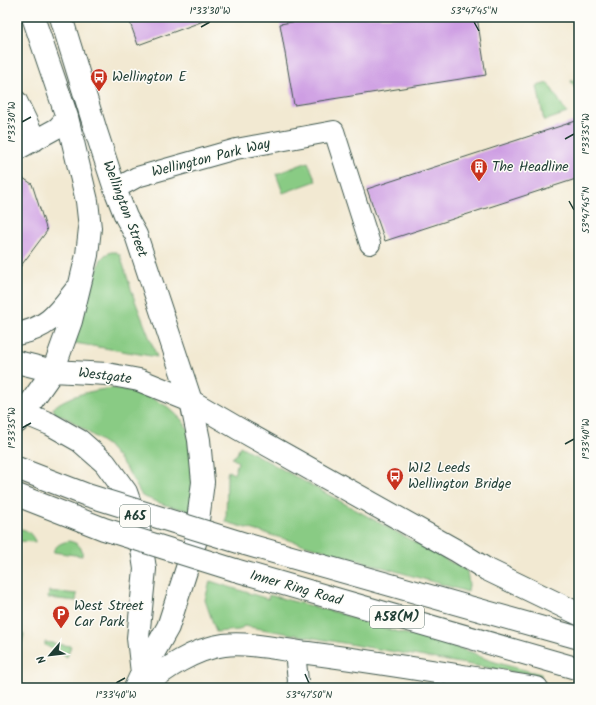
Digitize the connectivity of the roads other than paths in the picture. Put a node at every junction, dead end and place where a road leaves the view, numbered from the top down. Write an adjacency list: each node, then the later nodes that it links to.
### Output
1 (33, 17): 4 (main road, Wellington Street)
2 (61, 17): 7 (main road, Wellington Street)
3 (17, 101): 5 (street)
4 (67, 117): 5 (street); 9 (main road, Wellington Street)
5 (36, 140): 6 (street)
6 (17, 150)
7 (116, 189): 8 (street, Wellington Park Way); 13 (main road, Wellington Street)
8 (370, 244)
9 (80, 286): 10 (main road); 12 (main road, Wellington Street)
10 (17, 334)
11 (17, 362): 12 (main road, Westgate)
12 (53, 371): 13 (main road, Westgate); 14 (main road, A65)
13 (191, 401): 17 (main road, Westgate); 21 (main road, Wellington Street)
14 (19, 415): 21 (main road, A65)
15 (17, 468): 18 (main road, Inner Ring Road / A58(M), bridge)
16 (17, 495): 20 (main road, Inner Ring Road / A58(M), bridge)
17 (575, 612)
18 (572, 636)
19 (295, 652): 21 (main road); 22 (street); 23 (main road)
20 (569, 666)
21 (139, 683)
22 (297, 688)
23 (537, 688)

